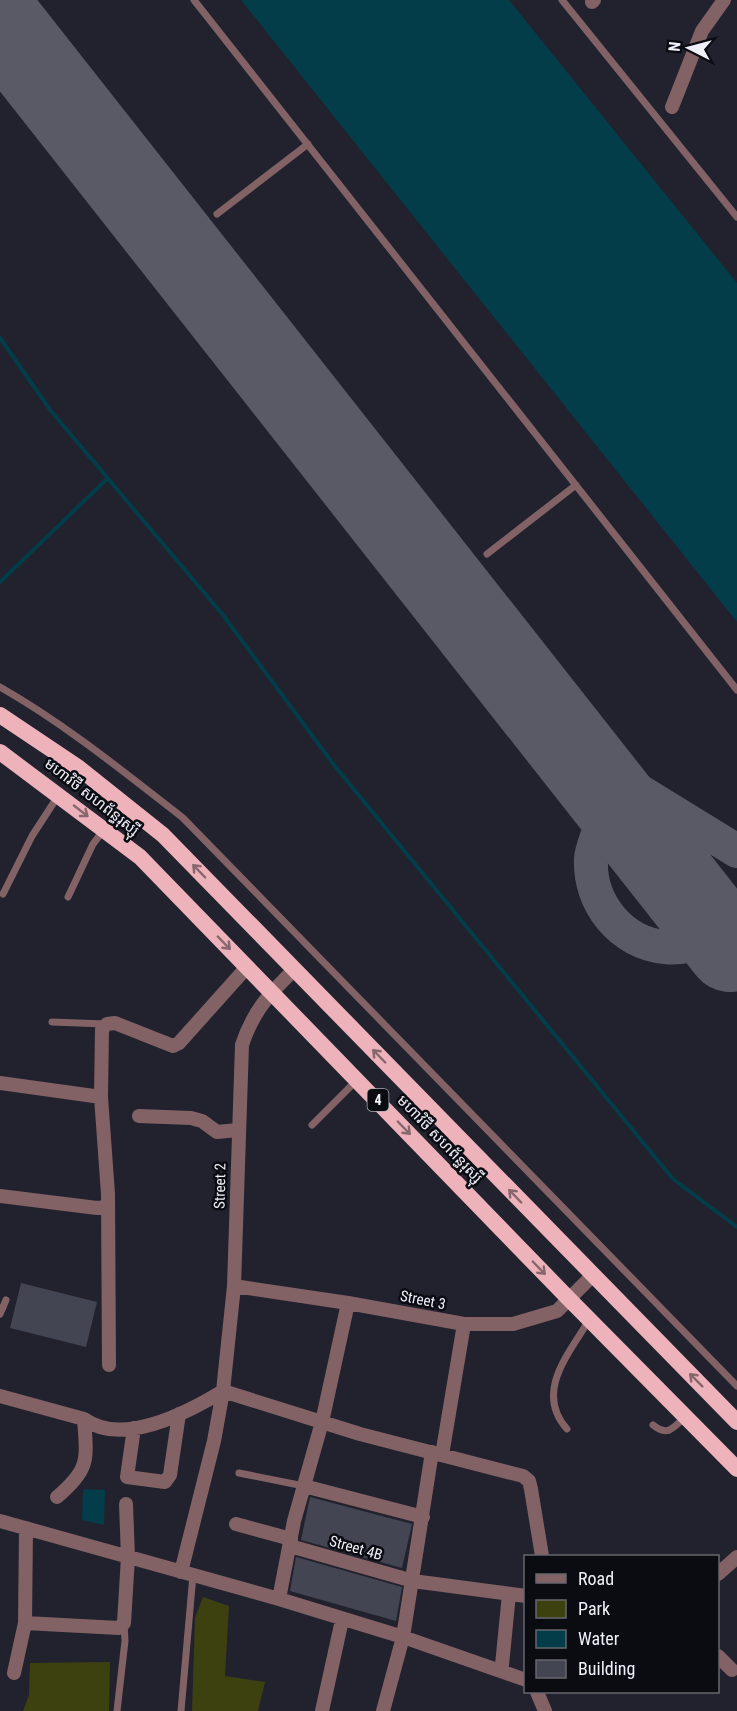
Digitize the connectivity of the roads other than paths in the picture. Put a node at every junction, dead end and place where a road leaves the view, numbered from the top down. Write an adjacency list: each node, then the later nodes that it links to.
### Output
1 (194, 0): 5 (lane)
2 (562, 0): 7 (lane)
3 (724, 0): 4 (street)
4 (672, 107)
5 (308, 144): 6 (lane); 8 (lane)
6 (217, 214)
7 (737, 217)
8 (576, 485): 9 (lane); 11 (lane)
9 (487, 554)
10 (0, 687): 40 (lane)
11 (737, 690)
12 (0, 715): 19 (highway, មហាវិថី សហព័ន្ធរុស្ស៊ី / 4, one-way to 12)
13 (0, 752): 14 (highway, មហាវិថី សហព័ន្ធរុស្ស៊ី / 4)
14 (60, 794): 15 (highway, មហាវិថី សហព័ន្ធរុស្ស៊ី / 4, one-way to 15); 16 (lane)
15 (105, 829): 17 (lane); 18 (highway, មហាវិថី សហព័ន្ធរុស្ស៊ី / 4, one-way to 18)
16 (3, 894)
17 (68, 897)
18 (247, 967): 20 (highway, មហាវិថី សហព័ន្ធរុស្ស៊ី / 4); 22 (street)
19 (295, 969): 20 (street, Street 2); 31 (highway, មហាវិថី សហព័ន្ធរុស្ស៊ី / 4, one-way to 19)
20 (272, 992): 23 (highway, មហាវិថី សហព័ន្ធរុស្ស៊ី / 4); 28 (street, Street 2)
21 (52, 1022): 22 (lane)
22 (107, 1024): 25 (street)
23 (358, 1079): 27 (lane); 33 (highway, មហាវិថី សហព័ន្ធរុស្ស៊ី / 4, one-way to 33)
24 (0, 1083): 25 (street)
25 (101, 1097): 30 (street)
26 (139, 1116): 28 (street)
27 (312, 1125)
28 (237, 1130): 32 (street, Street 2)
29 (0, 1196): 30 (street)
30 (106, 1207): 39 (street)
31 (592, 1276): 33 (street, Street 3); 47 (highway, មហាវិថី សហព័ន្ធរុស្ស៊ី / 4, one-way to 31)
32 (234, 1286): 35 (street, Street 3); 41 (street, Street 2)
33 (569, 1299): 37 (highway, មហាវិថី សហព័ន្ធរុស្ស៊ី / 4); 38 (street, Street 3)
34 (6, 1300): 36 (lane)
35 (348, 1303): 38 (street, Street 3); 46 (street)
36 (0, 1314)
37 (589, 1320): 44 (highway, មហាវិថី សហព័ន្ធរុស្ស៊ី / 4); 50 (lane)
38 (464, 1324): 51 (street)
39 (109, 1365)
40 (737, 1386)
41 (223, 1391): 43 (street); 46 (street); 66 (street, Street 2)
42 (0, 1396): 45 (street)
43 (179, 1414): 49 (street); 49 (street)
44 (686, 1416): 48 (lane); 52 (highway, មហាវិថី សហព័ន្ធរុស្ស៊ី / 4)
45 (84, 1419): 49 (street); 55 (street)
46 (322, 1422): 51 (street); 54 (street)
47 (737, 1422)
48 (653, 1425)
49 (134, 1428)
50 (567, 1429)
51 (437, 1454): 57 (street); 62 (street)
52 (737, 1469)
53 (239, 1473): 54 (lane)
54 (304, 1486): 57 (street); 61 (street)
55 (57, 1497)
56 (126, 1504): 63 (street)
57 (423, 1517): 67 (street)
58 (0, 1521): 60 (street)
59 (236, 1524): 61 (street, Street 4B)
60 (26, 1528): 63 (street); 72 (street)
61 (290, 1543): 67 (street, Street 4B); 70 (street)
62 (542, 1555)
63 (128, 1557): 66 (street); 73 (street)
64 (737, 1557): 65 (street)
65 (719, 1572)
66 (187, 1573): 70 (street); 82 (lane)
67 (413, 1581): 68 (street, Street 4B); 74 (street)
68 (509, 1594): 69 (street, Street 4B); 76 (street)
69 (524, 1596)
70 (279, 1599): 71 (street)
71 (342, 1620): 74 (street); 83 (street)
72 (25, 1623): 73 (street); 78 (street)
73 (124, 1623): 81 (lane)
74 (403, 1637): 79 (street); 84 (street)
75 (719, 1658): 77 (street)
76 (502, 1665)
77 (732, 1670)
78 (14, 1672)
79 (524, 1680)
80 (537, 1693): 85 (street)
81 (117, 1711)
82 (181, 1711)
83 (322, 1711)
84 (383, 1711)
85 (546, 1711)

